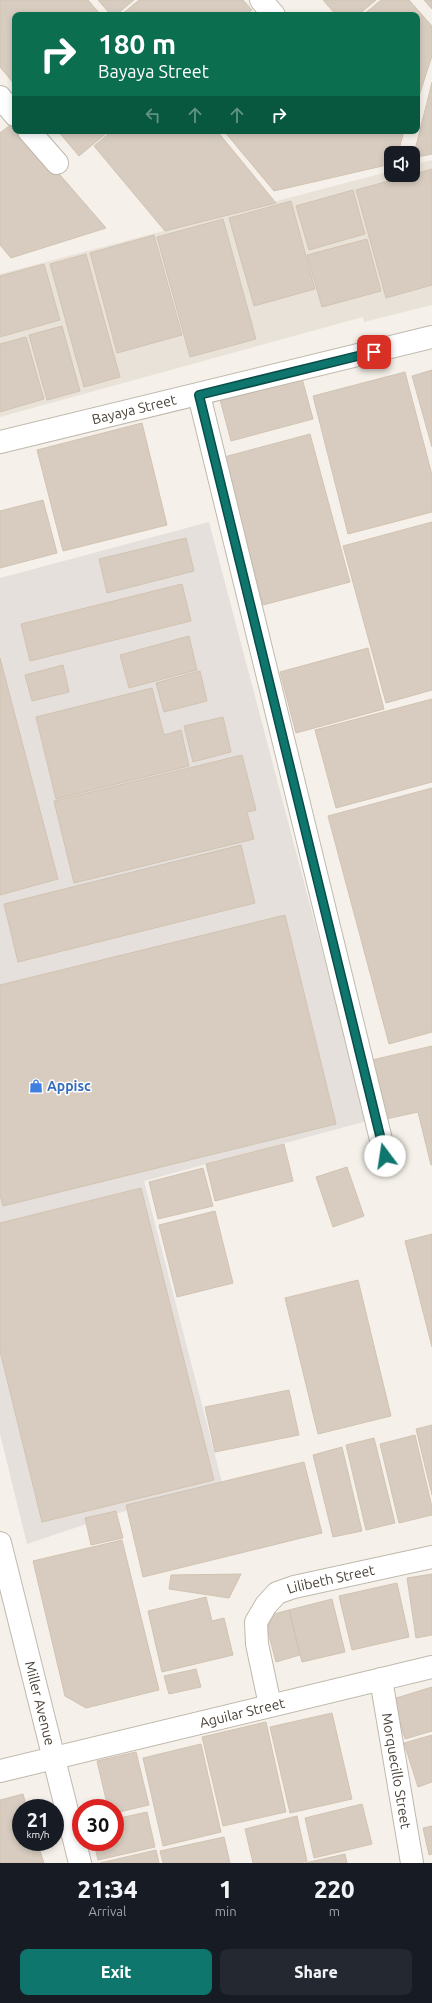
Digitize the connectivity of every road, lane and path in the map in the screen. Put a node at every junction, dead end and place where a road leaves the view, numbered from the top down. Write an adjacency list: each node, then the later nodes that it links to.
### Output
1 (261, 0): 2 (street)
2 (271, 12)
3 (0, 97): 4 (street)
4 (12, 111)
5 (32, 134): 6 (street)
6 (57, 163)
7 (432, 337): 8 (street, Bayaya Street)
8 (199, 395): 9 (street, Bayaya Street); 10 (street)
9 (0, 442)
10 (385, 1156)
11 (0, 1543): 16 (street, Miller Avenue)
12 (432, 1557): 15 (street, Lilibeth Street)
13 (432, 1667): 14 (street, Aguilar Street)
14 (381, 1679): 15 (street, Aguilar Street); 19 (street, Morquecillo Street)
15 (270, 1705): 16 (street, Aguilar Street)
16 (53, 1758): 17 (street, Aguilar Street); 18 (street, Miller Avenue)
17 (0, 1771)
18 (80, 1863)
19 (412, 1863)

